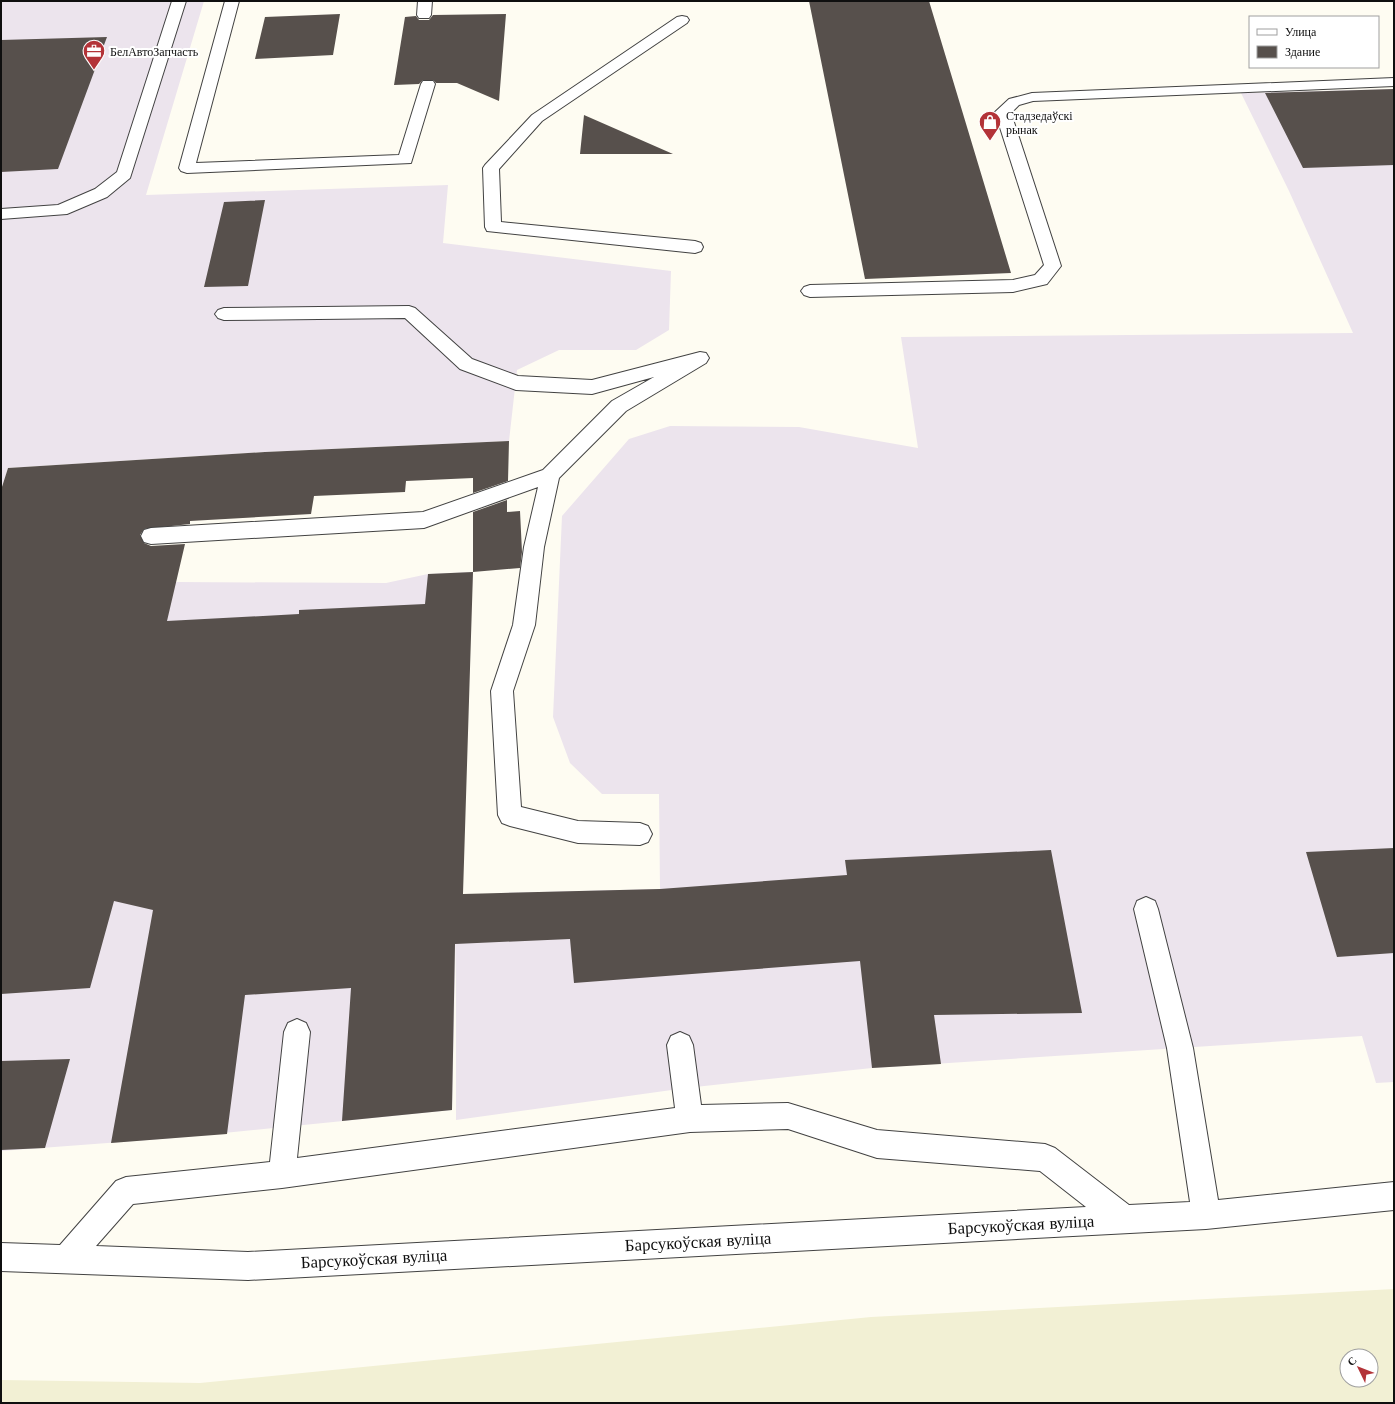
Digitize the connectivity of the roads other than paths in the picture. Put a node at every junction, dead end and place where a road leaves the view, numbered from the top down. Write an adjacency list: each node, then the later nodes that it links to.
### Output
1 (179, 1): 6 (lane)
2 (232, 1): 5 (lane)
3 (682, 20): 7 (lane)
4 (1394, 82): 8 (lane)
5 (428, 84)
6 (1, 214)
7 (695, 247)
8 (810, 291)
9 (224, 314): 10 (lane)
10 (550, 475): 11 (lane); 12 (lane)
11 (151, 536)
12 (640, 834)
13 (1146, 909): 19 (lane)
14 (297, 1032): 17 (lane)
15 (680, 1045): 16 (lane)
16 (690, 1119): 17 (lane); 20 (lane)
17 (282, 1174): 22 (lane)
18 (1394, 1196): 19 (lane, Барсукоўская вуліца)
19 (1206, 1215): 20 (lane, Барсукоўская вуліца)
20 (1124, 1219): 22 (lane, Барсукоўская вуліца)
21 (1, 1257): 22 (lane, Барсукоўская вуліца)
22 (66, 1259)

